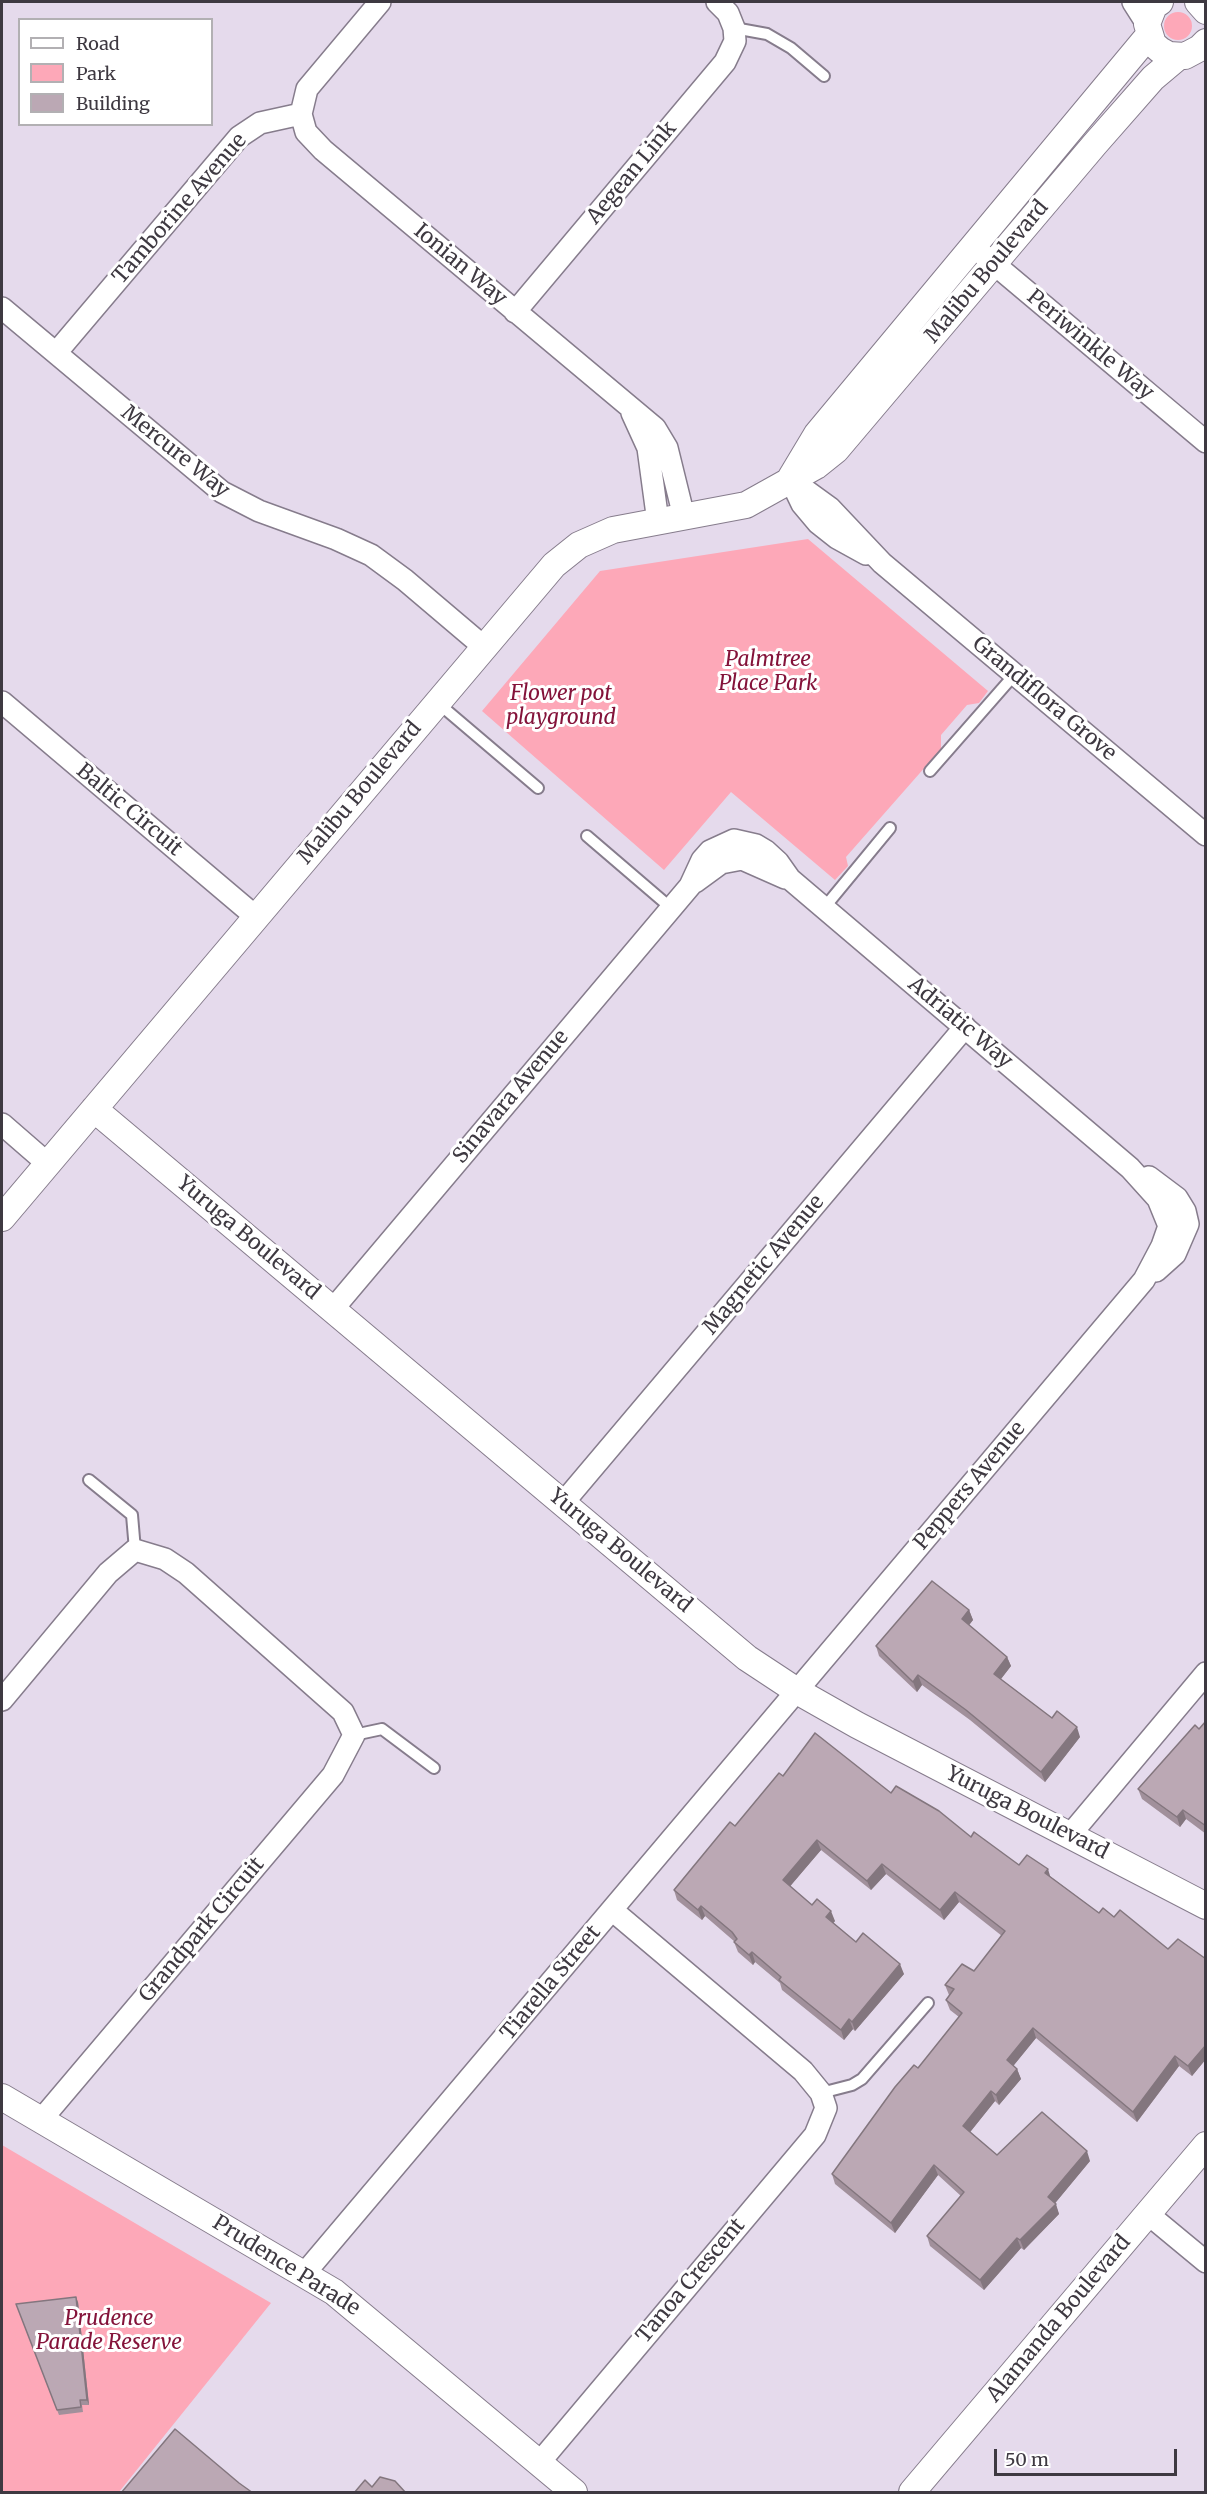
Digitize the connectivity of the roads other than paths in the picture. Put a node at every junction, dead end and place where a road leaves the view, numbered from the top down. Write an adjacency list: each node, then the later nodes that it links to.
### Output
1 (380, 2): 11 (street)
2 (717, 2): 7 (street)
3 (1133, 2): 8 (street)
4 (1160, 2): 8 (street, Malibu Boulevard)
5 (1198, 2): 6 (street)
6 (1206, 11)
7 (734, 28): 10 (lane); 15 (street, Aegean Link)
8 (1148, 29): 9 (street); 12 (street, Malibu Boulevard)
9 (1194, 55): 13 (street, Malibu Boulevard)
10 (824, 76)
11 (301, 114): 15 (street, Ionian Way); 16 (street, Tamborine Avenue)
12 (974, 247): 13 (street, Periwinkle Way); 19 (street, Malibu Boulevard)
13 (994, 264): 18 (street, Periwinkle Way); 19 (street, Malibu Boulevard)
14 (2, 308): 16 (street, Mercure Way)
15 (515, 312): 17 (street, Ionian Way)
16 (56, 353): 22 (street, Mercure Way)
17 (630, 409): 20 (street, Ionian Way); 21 (street, Ionian Way)
18 (1206, 442)
19 (790, 479): 20 (street, Malibu Boulevard); 23 (street, Grandiflora Grove)
20 (684, 517): 21 (street, Malibu Boulevard)
21 (658, 522): 22 (street, Malibu Boulevard)
22 (484, 647): 25 (street, Malibu Boulevard)
23 (1015, 674): 26 (lane); 30 (street, Grandiflora Grove)
24 (2, 702): 34 (street, Baltic Circuit)
25 (436, 702): 27 (lane); 34 (street, Malibu Boulevard)
26 (930, 771)
27 (538, 788)
28 (890, 828): 33 (lane)
29 (587, 836): 32 (lane)
30 (1206, 836)
31 (738, 850): 32 (street, Sinavara Avenue); 33 (street, Adriatic Way)
32 (671, 908): 41 (street, Sinavara Avenue)
33 (824, 908): 35 (street, Adriatic Way)
34 (256, 917): 36 (street, Malibu Boulevard)
35 (964, 1027): 40 (street, Adriatic Way); 43 (street, Magnetic Avenue)
36 (94, 1109): 38 (street, Malibu Boulevard); 41 (street, Yuruga Boulevard)
37 (2, 1124): 38 (street)
38 (48, 1164): 39 (street, Malibu Boulevard)
39 (2, 1218)
40 (1178, 1225): 46 (street, Peppers Avenue)
41 (333, 1309): 43 (street, Yuruga Boulevard)
42 (89, 1480): 44 (lane)
43 (563, 1503): 46 (street, Yuruga Boulevard)
44 (135, 1550): 47 (street); 48 (street)
45 (1206, 1673): 50 (street)
46 (797, 1692): 50 (street, Yuruga Boulevard); 52 (street, Tiarella Street)
47 (2, 1700)
48 (354, 1735): 49 (lane); 56 (street, Grandpark Circuit)
49 (434, 1768)
50 (1070, 1835): 51 (street, Yuruga Boulevard)
51 (1206, 1906)
52 (612, 1910): 54 (street); 60 (street, Tiarella Street)
53 (928, 2003): 54 (lane)
54 (821, 2093): 61 (street, Tanoa Crescent)
55 (2, 2097): 56 (street, Prudence Parade)
56 (41, 2120): 60 (street, Prudence Parade)
57 (1206, 2145): 58 (street, Alamanda Boulevard)
58 (1148, 2214): 59 (street); 63 (street, Alamanda Boulevard)
59 (1206, 2262)
60 (304, 2274): 61 (street, Prudence Parade)
61 (539, 2463): 62 (street, Prudence Parade)
62 (574, 2493)
63 (912, 2493)

